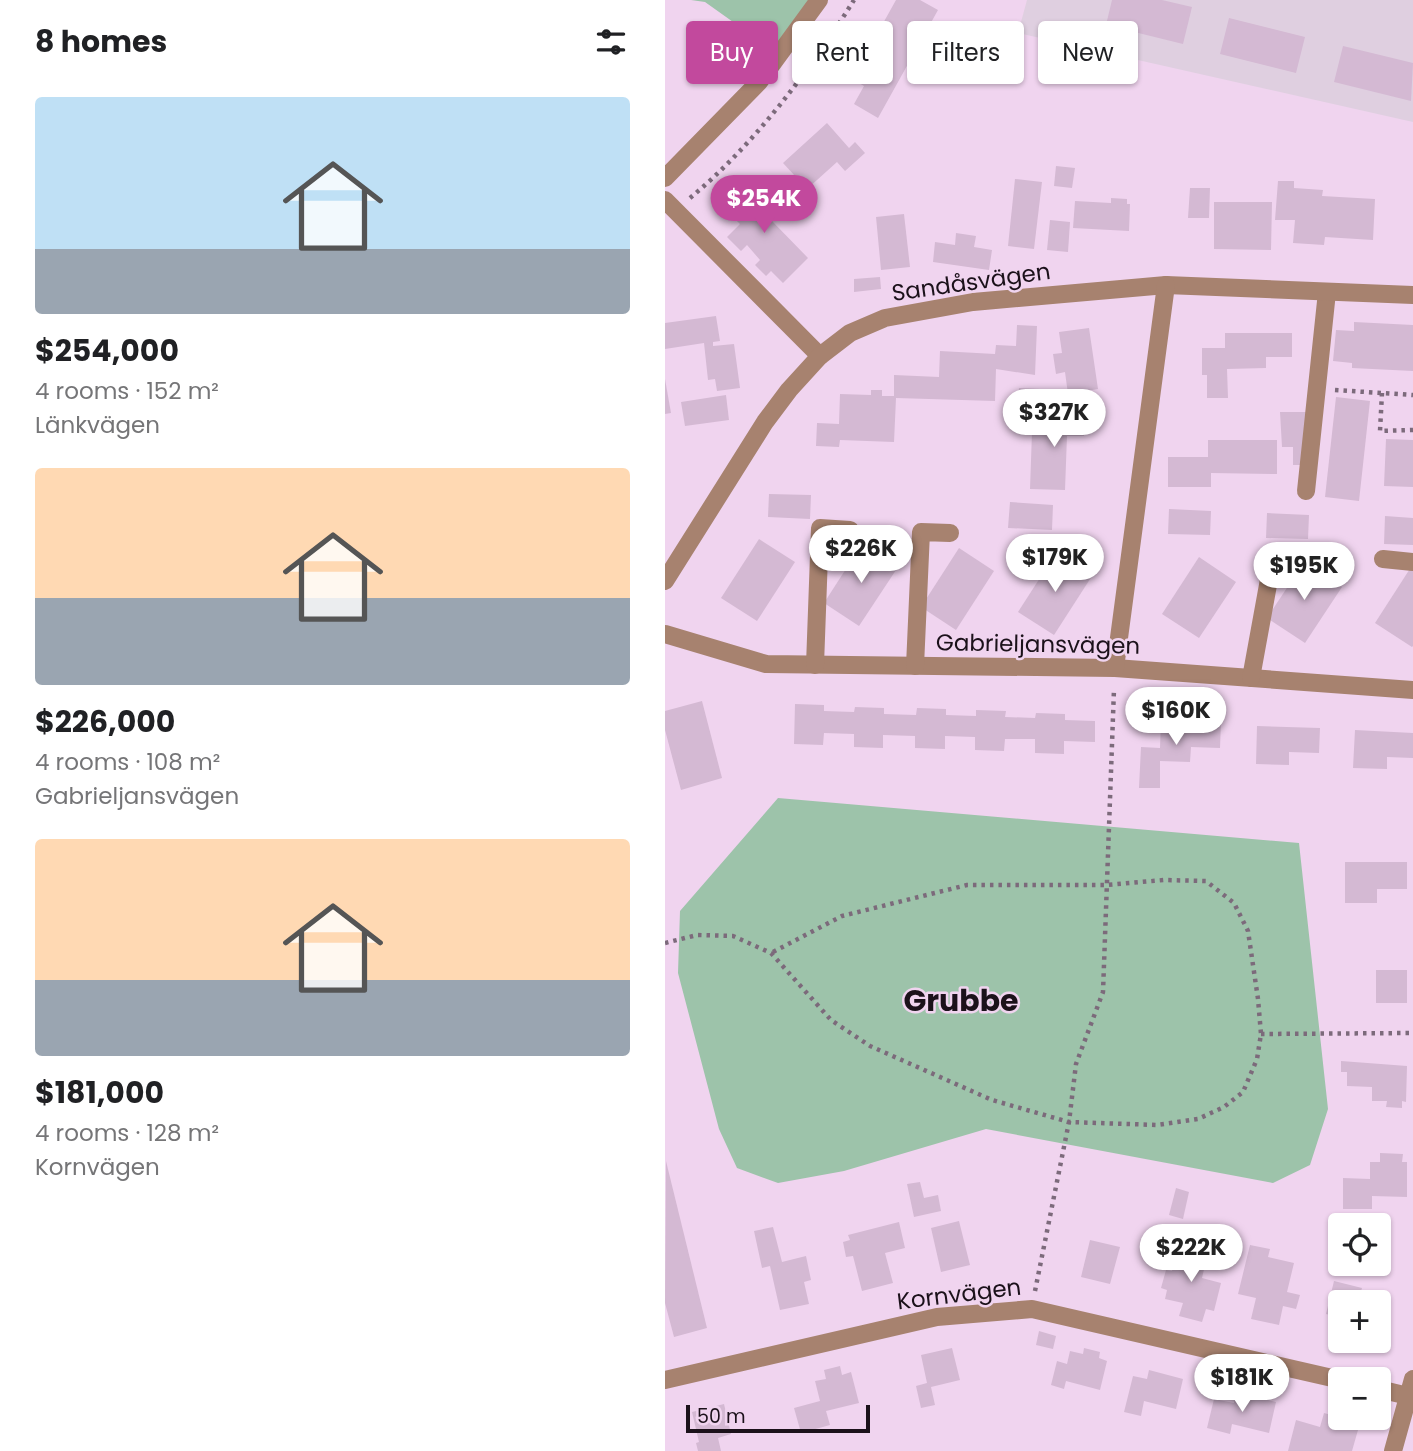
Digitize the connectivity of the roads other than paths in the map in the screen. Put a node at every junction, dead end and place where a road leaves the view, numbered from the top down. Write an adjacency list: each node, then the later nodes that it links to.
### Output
1 (819, 0): 2 (street)
2 (665, 178)
3 (670, 204): 7 (street)
4 (1166, 285): 5 (street, Sandåsvägen); 7 (street, Sandåsvägen); 18 (street)
5 (1327, 292): 6 (street, Sandåsvägen); 8 (street)
6 (1413, 295)
7 (820, 356): 14 (street, Sandåsvägen)
8 (1305, 491)
9 (850, 530): 16 (street)
10 (950, 533): 17 (street)
11 (1274, 552): 19 (street)
12 (1383, 559): 13 (street)
13 (1413, 562)
14 (665, 581)
15 (665, 634): 16 (street, Gabrieljansvägen)
16 (815, 665): 17 (street, Gabrieljansvägen)
17 (915, 666): 18 (street, Gabrieljansvägen)
18 (1115, 668): 19 (street, Gabrieljansvägen)
19 (1251, 678): 20 (street, Gabrieljansvägen)
20 (1413, 690)
21 (1328, 1377): 22 (street, Kornvägen)
22 (665, 1380)
23 (1411, 1387): 24 (street); 25 (street)
24 (1391, 1388)
25 (1393, 1451)

